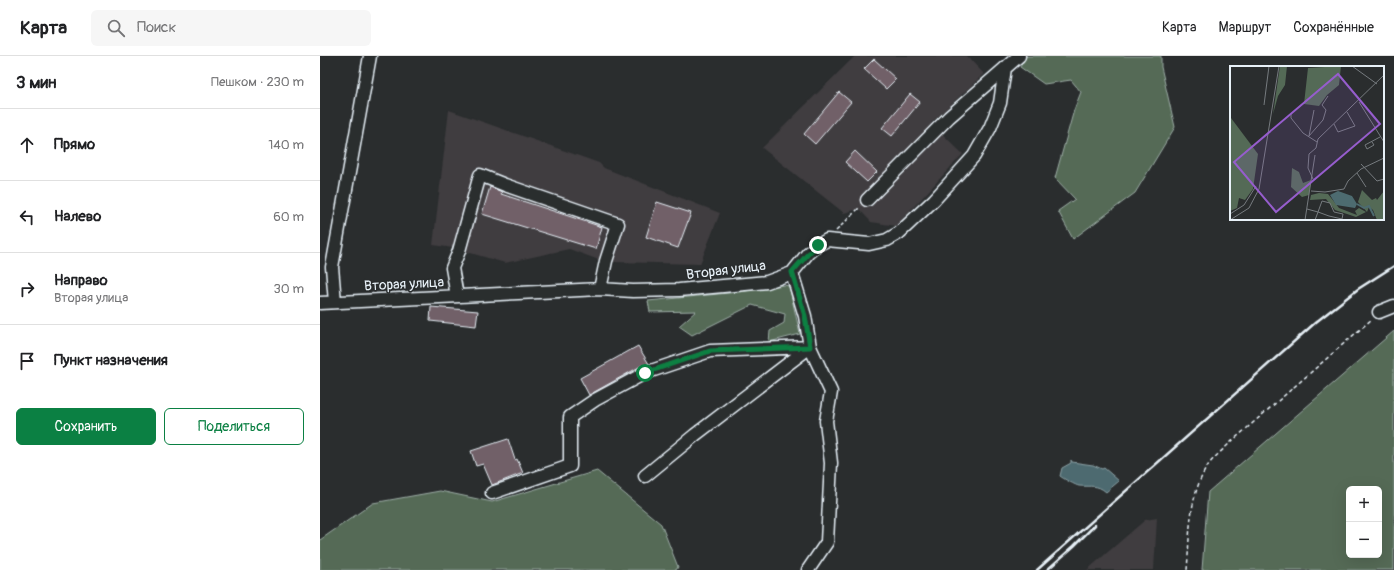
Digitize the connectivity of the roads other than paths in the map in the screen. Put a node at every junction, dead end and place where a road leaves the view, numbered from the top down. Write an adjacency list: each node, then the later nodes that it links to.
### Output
1 (370, 56): 8 (street)
2 (1019, 56): 3 (street)
3 (1005, 68): 4 (street); 5 (street, Вторая улица)
4 (868, 200)
5 (792, 272): 6 (street, Вторая улица); 12 (street)
6 (600, 289): 7 (street, Вторая улица); 7 (street)
7 (457, 296): 8 (street, Вторая улица)
8 (334, 302): 9 (street, Вторая улица)
9 (320, 303)
10 (1394, 306): 11 (street)
11 (1379, 312)
12 (810, 347): 13 (street); 14 (street); 15 (street)
13 (645, 476)
14 (492, 493)
15 (808, 570)

